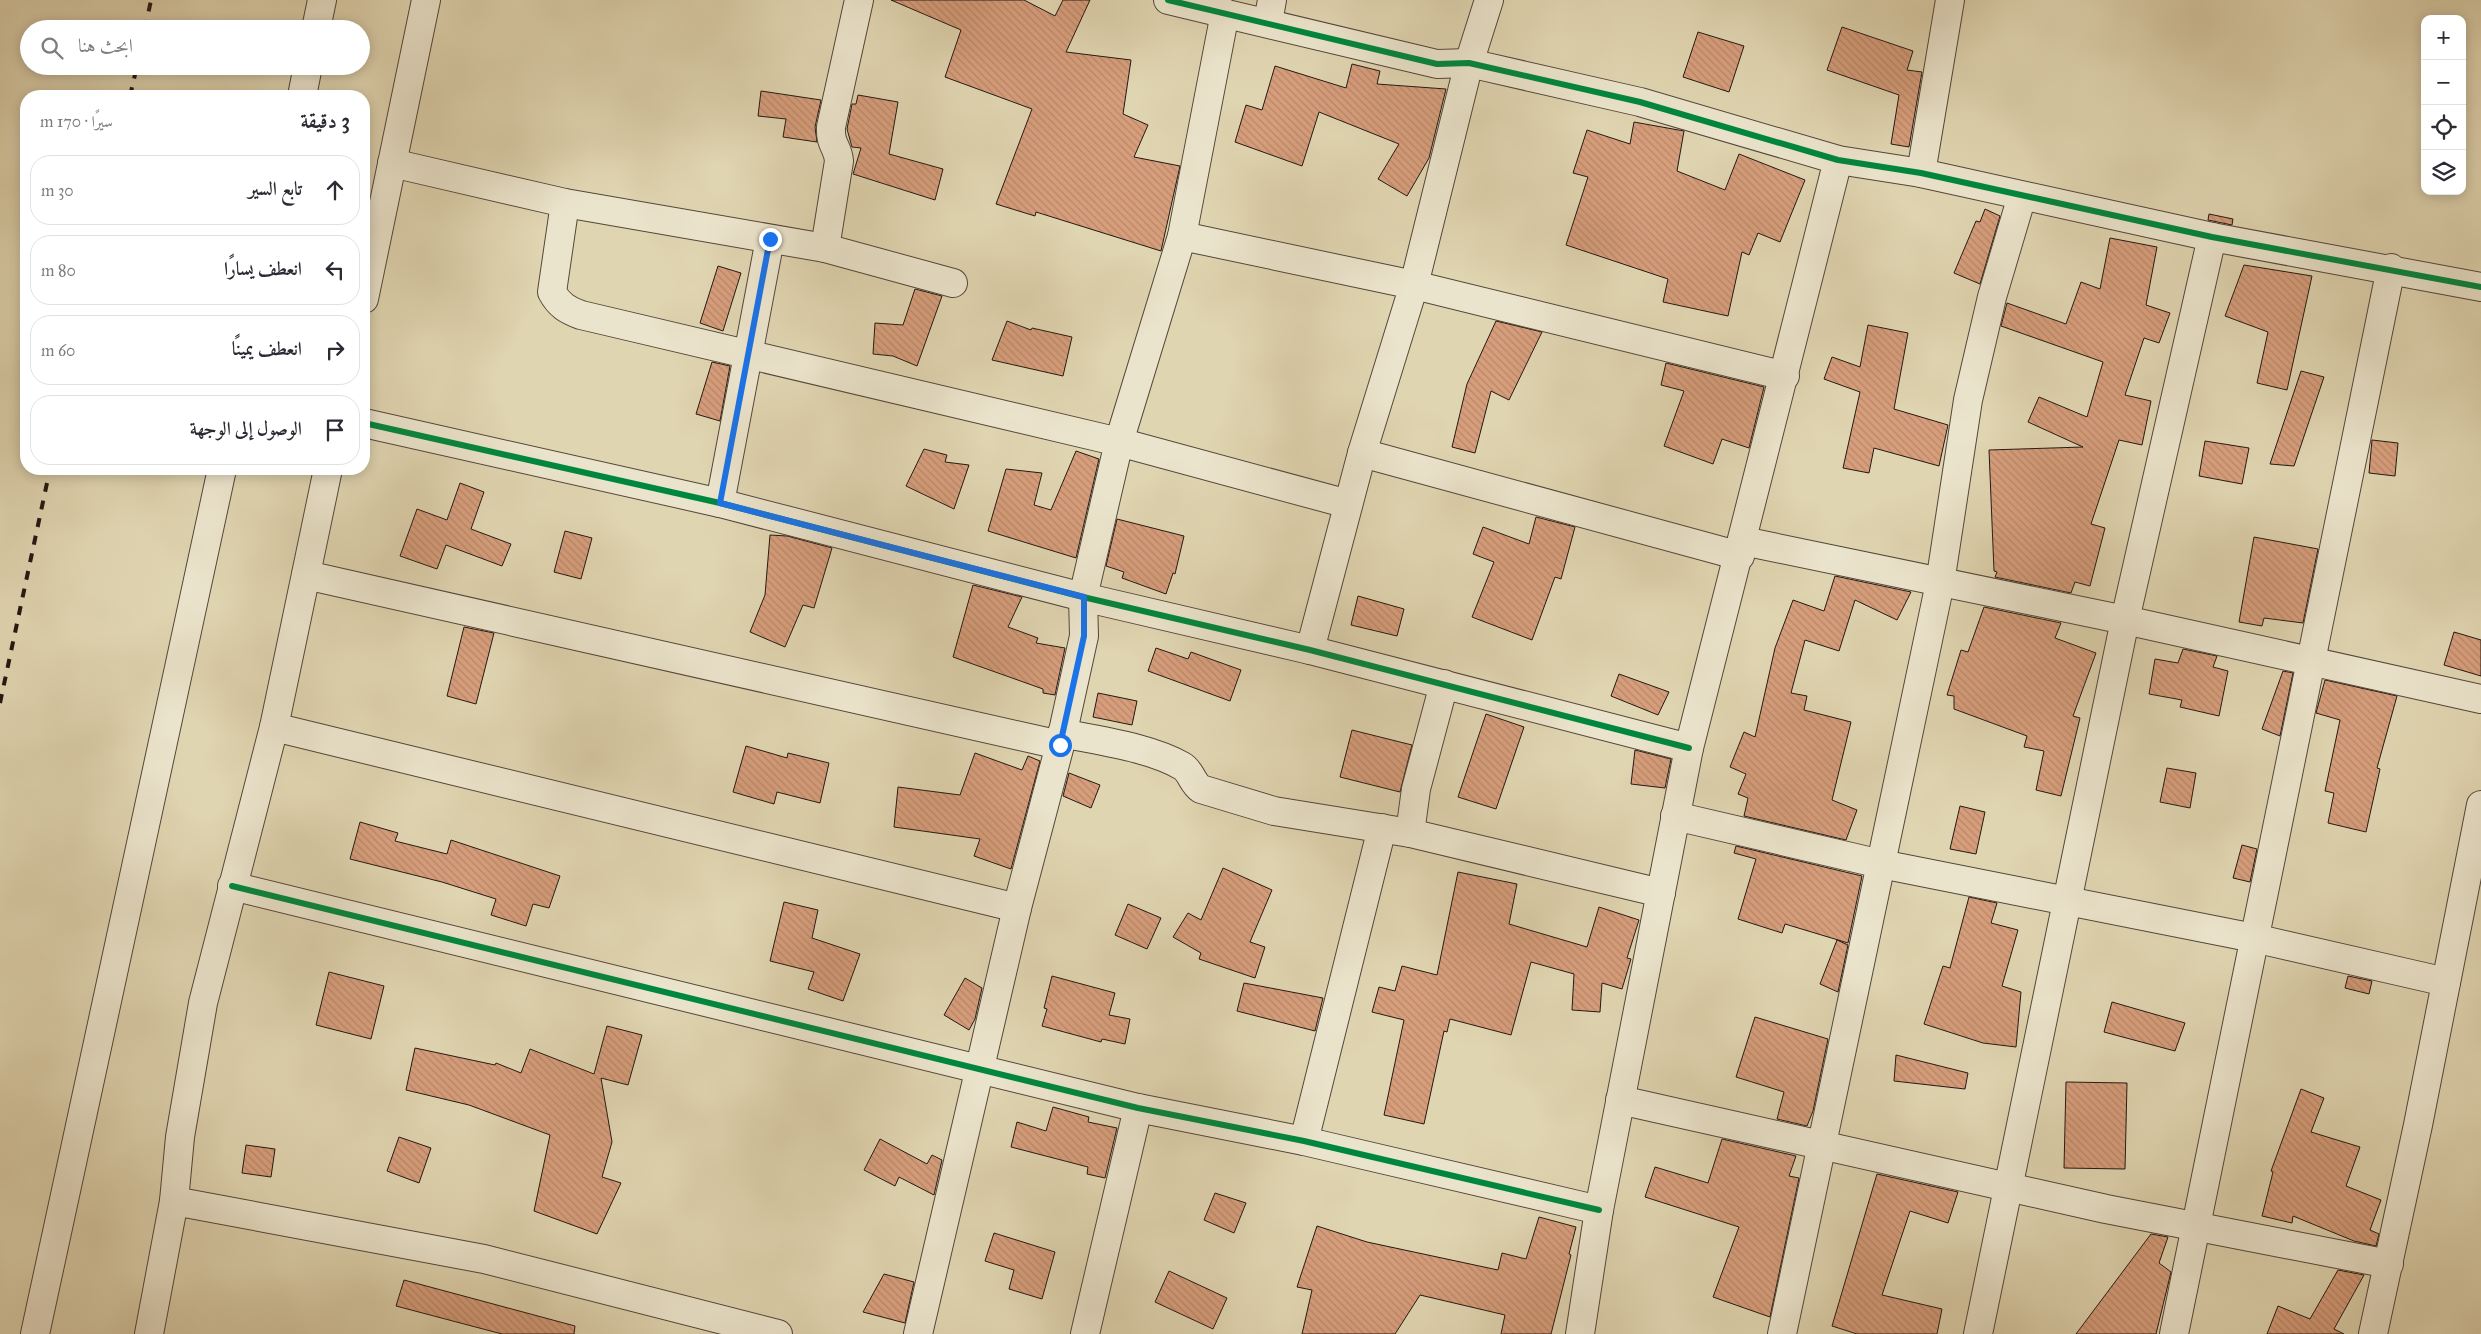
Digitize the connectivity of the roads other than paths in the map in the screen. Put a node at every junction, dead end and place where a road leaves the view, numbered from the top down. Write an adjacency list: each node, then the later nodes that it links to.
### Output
1 (322, 0): 9 (street)
2 (426, 0): 14 (street)
3 (859, 0): 21 (street)
4 (1168, 0): 8 (street)
5 (1488, 0): 10 (street)
6 (1950, 0): 15 (street)
7 (1270, 11): 8 (street); 10 (street)
8 (1225, 13): 18 (street)
9 (318, 20)
10 (1469, 63): 13 (street); 25 (street)
11 (306, 75): 12 (street)
12 (303, 90)
13 (1838, 160): 15 (street); 28 (street)
14 (392, 163): 17 (street); 23 (street)
15 (1921, 173): 16 (street)
16 (2022, 196): 19 (street); 38 (street)
17 (565, 203): 20 (street); 27 (street)
18 (1182, 236): 25 (street); 30 (street)
19 (2212, 236): 22 (street); 40 (street)
20 (770, 239): 21 (street); 27 (street)
21 (825, 248): 24 (street)
22 (2391, 268): 26 (street); 42 (street)
23 (370, 269)
24 (953, 282)
25 (1414, 285): 28 (street); 31 (street)
26 (2481, 286)
27 (747, 354): 30 (street); 34 (street)
28 (1785, 376): 36 (street)
29 (370, 424): 34 (street)
30 (1119, 442): 35 (street); 39 (street)
31 (1362, 453): 35 (street); 36 (street)
32 (221, 475): 69 (street)
33 (327, 475): 37 (street)
34 (720, 503): 39 (street)
35 (1348, 504): 41 (street)
36 (1741, 548): 38 (street); 47 (street)
37 (306, 575): 45 (street); 46 (street)
38 (1940, 583): 40 (street); 52 (street)
39 (1084, 597): 41 (street); 46 (street)
40 (2125, 620): 42 (street); 55 (street)
41 (1310, 650): 43 (street)
42 (2310, 662): 44 (street); 57 (street)
43 (1444, 684): 47 (street); 51 (street)
44 (2481, 699)
45 (274, 727): 53 (street); 56 (street)
46 (1061, 739): 50 (street); 56 (street)
47 (1689, 748): 49 (street)
48 (2481, 804): 58 (street)
49 (1675, 816): 52 (street); 54 (street)
50 (1382, 828): 51 (street); 62 (street)
51 (1410, 833): 54 (street)
52 (1881, 864): 55 (street); 63 (street)
53 (232, 886): 59 (street); 65 (street)
54 (1660, 893): 60 (street)
55 (2068, 903): 57 (street); 64 (street)
56 (1017, 908): 59 (street)
57 (2254, 938): 58 (street); 67 (street)
58 (2446, 982): 68 (street)
59 (979, 1069): 61 (street); 72 (street)
60 (1620, 1100): 63 (street); 66 (street)
61 (1138, 1108): 62 (street); 73 (street)
62 (1304, 1141): 66 (street)
63 (1822, 1146): 64 (street); 75 (street)
64 (2010, 1188): 67 (street); 76 (street)
65 (174, 1201): 70 (street); 71 (street)
66 (1599, 1210): 74 (street)
67 (2195, 1226): 68 (street); 77 (street)
68 (2388, 1264): 78 (street)
69 (35, 1334)
70 (149, 1334)
71 (778, 1334)
72 (918, 1334)
73 (1085, 1334)
74 (1580, 1334)
75 (1782, 1334)
76 (1978, 1334)
77 (2174, 1334)
78 (2372, 1334)

